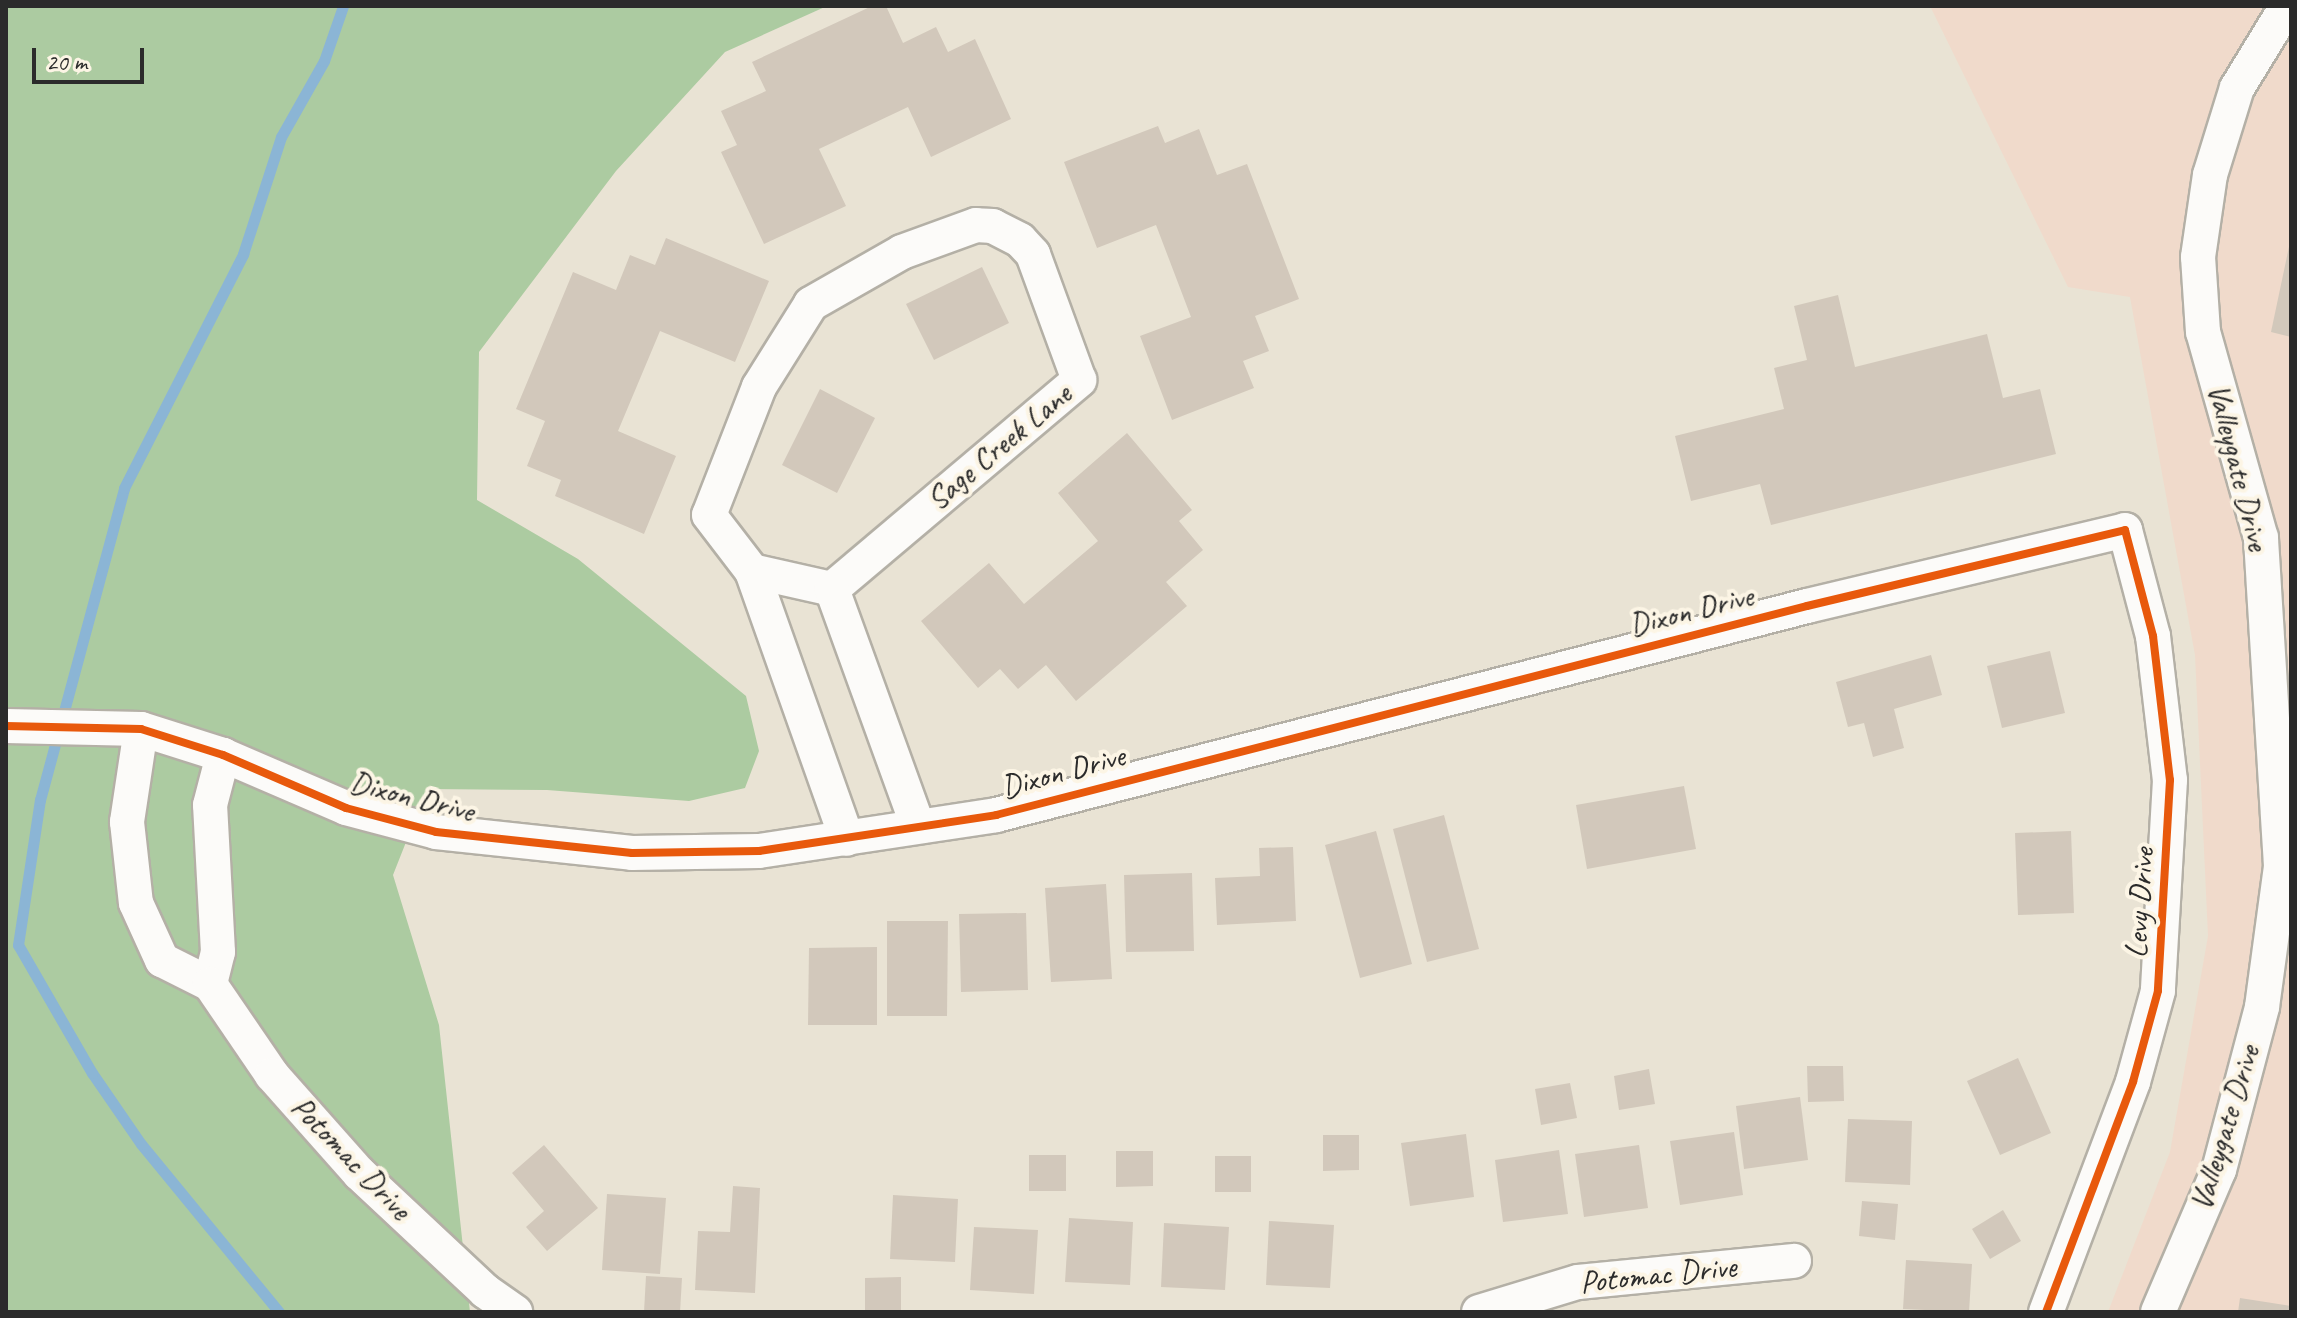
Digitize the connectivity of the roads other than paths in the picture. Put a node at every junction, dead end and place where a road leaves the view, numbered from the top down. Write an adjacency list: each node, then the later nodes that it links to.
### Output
1 (2287, 6): 15 (street, Valleygate Drive)
2 (2125, 530): 8 (street, Dixon Drive); 14 (street, Levy Drive)
3 (752, 571): 4 (street); 4 (street, Sage Creek Lane); 9 (street, Sage Creek Lane)
4 (832, 589): 8 (street)
5 (6, 726): 6 (street, Dixon Drive)
6 (141, 729): 7 (street, Dixon Drive); 10 (street, Potomac Drive)
7 (223, 755): 9 (street, Dixon Drive); 10 (street)
8 (917, 824): 9 (street, Dixon Drive)
9 (847, 839)
10 (210, 984): 13 (street, Potomac Drive)
11 (1794, 1261): 12 (street, Potomac Drive)
12 (1497, 1309)
13 (515, 1312)
14 (2046, 1312)
15 (2158, 1312)

